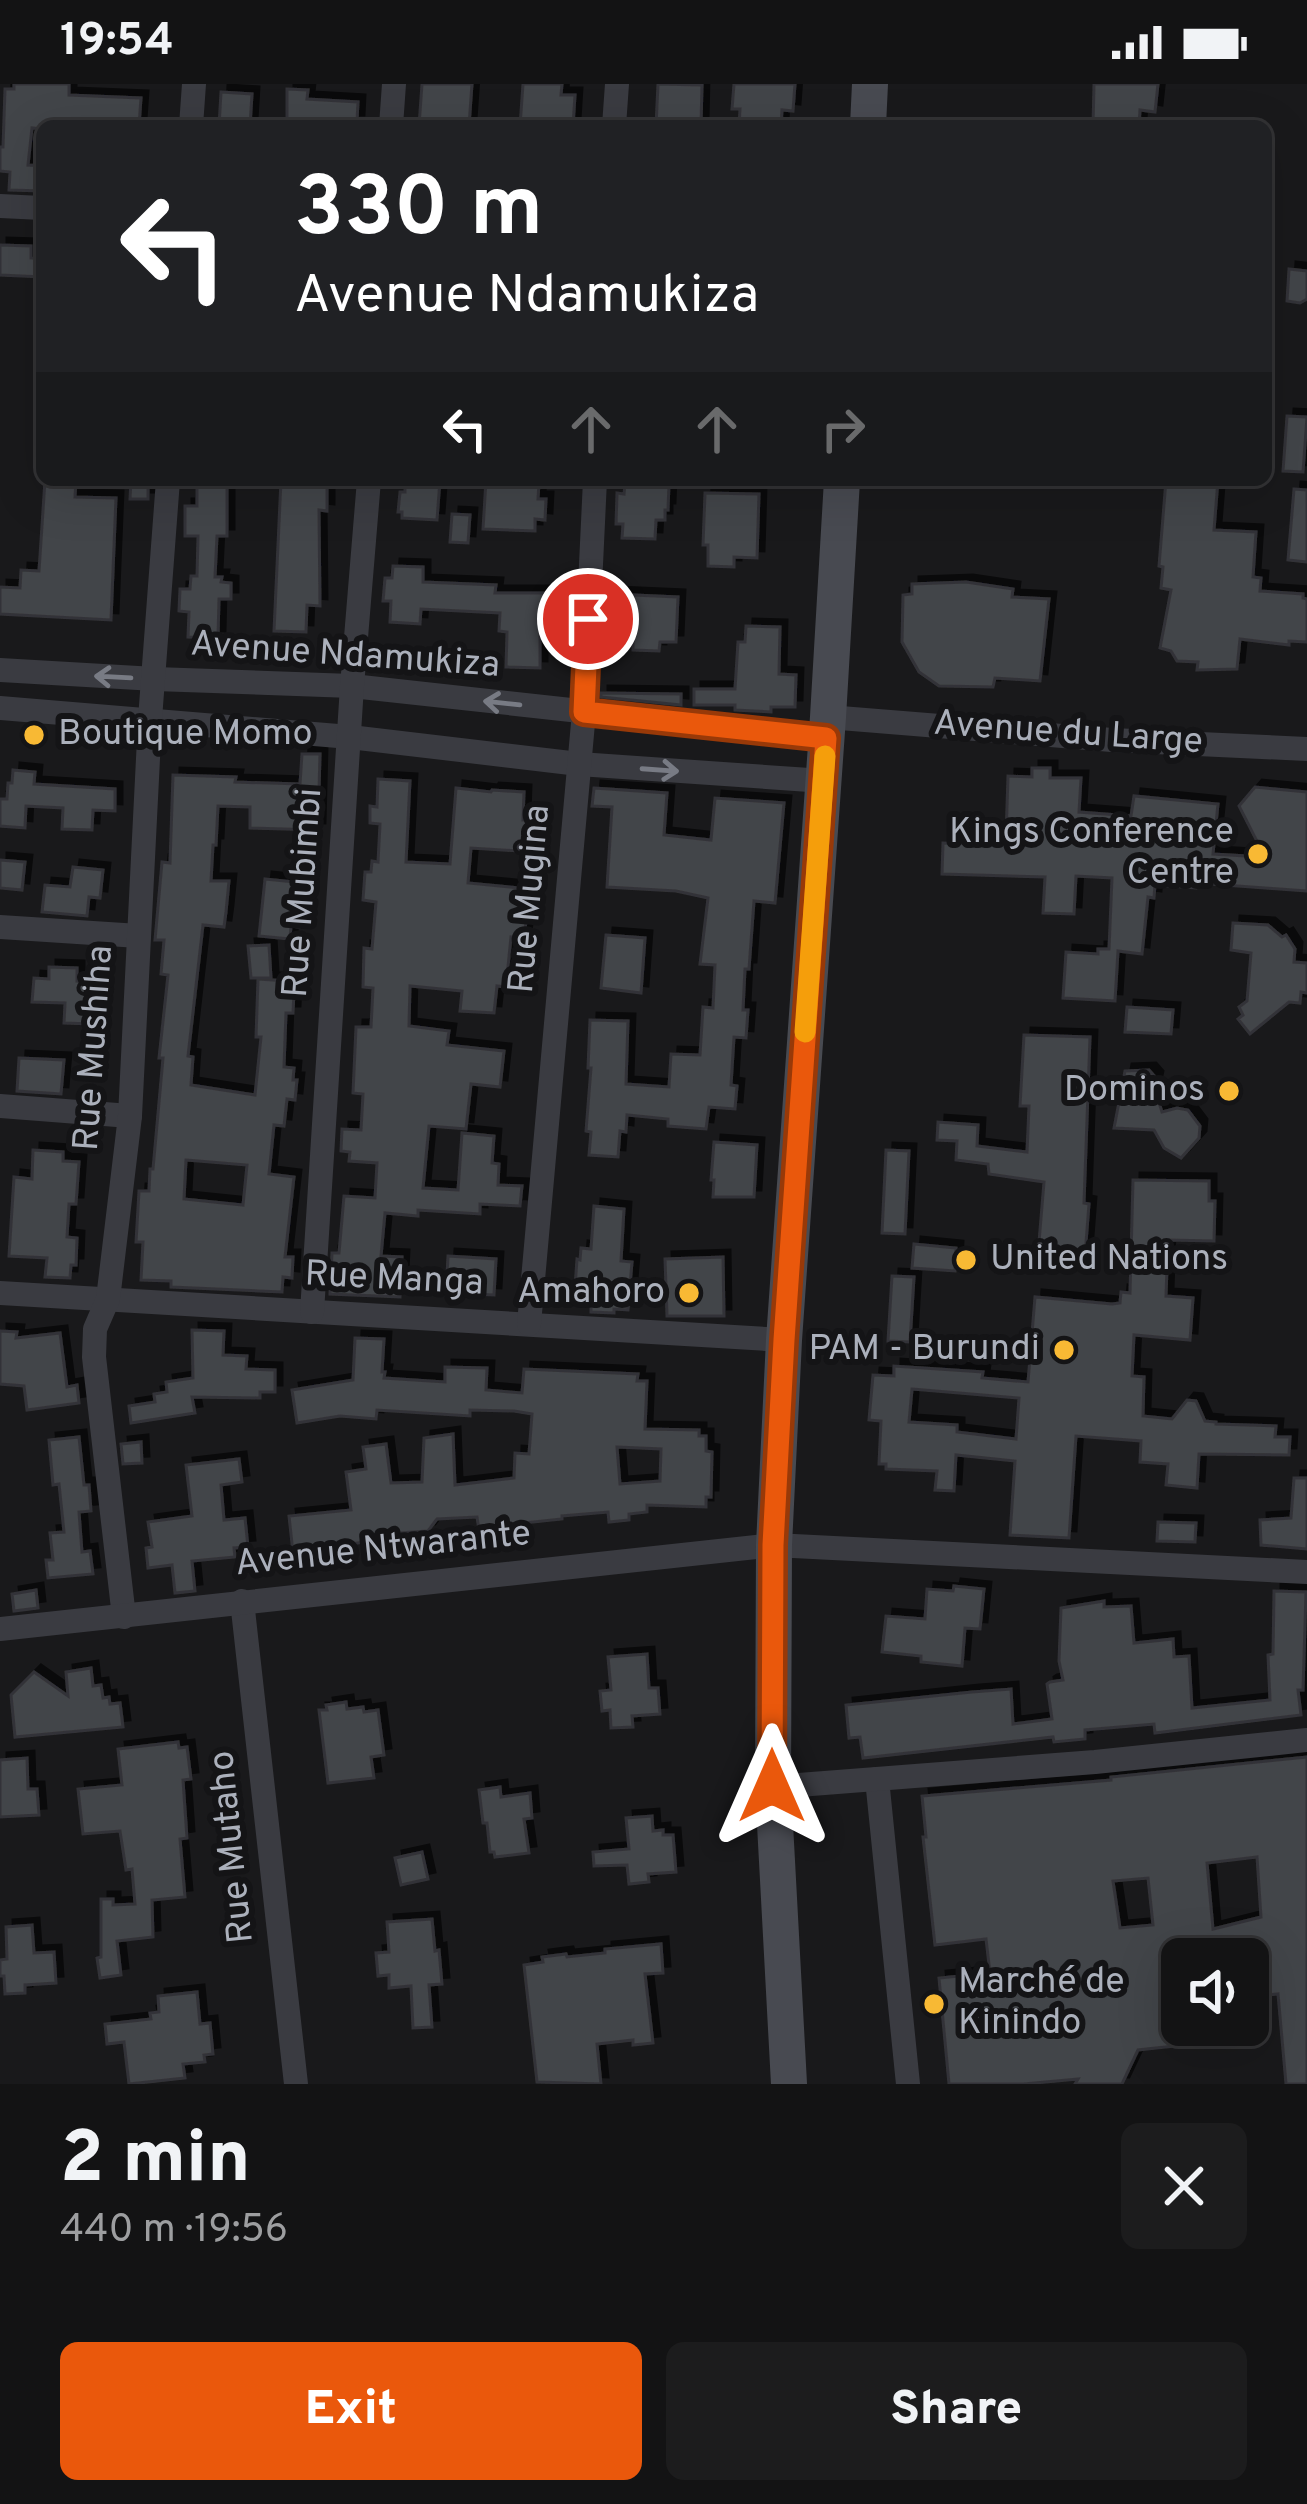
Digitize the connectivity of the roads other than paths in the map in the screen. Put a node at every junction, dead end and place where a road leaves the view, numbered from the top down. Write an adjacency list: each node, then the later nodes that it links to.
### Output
1 (194, 84): 5 (street)
2 (394, 84): 6 (street)
3 (616, 84): 7 (street)
4 (870, 84): 8 (main road)
5 (191, 120)
6 (391, 120)
7 (614, 120)
8 (868, 120)
9 (0, 206): 10 (street)
10 (36, 208)
11 (168, 486): 16 (street, Rue Mushiha)
12 (369, 486): 17 (street, Rue Mubimbi)
13 (595, 486): 19 (street, Rue Mugina)
14 (842, 486): 21 (main road)
15 (0, 670): 16 (street, Avenue Ndamukiza, one-way to 15)
16 (155, 680): 17 (street, Avenue Ndamukiza); 20 (street, Rue Mushiha)
17 (352, 686): 19 (street, Avenue Ndamukiza, one-way to 17); 22 (street, Rue Mubimbi)
18 (0, 708): 20 (street)
19 (584, 712): 21 (street, Avenue Ndamukiza); 24 (street, Rue Mugina)
20 (150, 719): 22 (street); 27 (street, Rue Mushiha)
21 (827, 728): 23 (street, Avenue du Large); 25 (main road)
22 (350, 737): 24 (street); 32 (street, Rue Mubimbi)
23 (1307, 749)
24 (579, 764): 25 (street, one-way to 25); 33 (street, Rue Mugina)
25 (824, 781): 34 (main road)
26 (0, 927): 27 (street)
27 (140, 936): 29 (street, Rue Mushiha)
28 (0, 1106): 29 (street)
29 (130, 1116): 31 (street, Rue Mushiha)
30 (0, 1293): 31 (street, Rue Manga)
31 (108, 1298): 32 (street, Rue Manga); 38 (street, Rue Mushiha)
32 (312, 1312): 33 (street, Rue Manga)
33 (529, 1324): 34 (street, Rue Manga)
34 (784, 1340): 35 (main road)
35 (773, 1545): 36 (street, Avenue Ntwarante); 37 (street, Avenue Ntwarante); 42 (main road)
36 (1307, 1572)
37 (242, 1601): 38 (street, Avenue Ntwarante); 43 (street, Rue Mutaho)
38 (124, 1617): 39 (street, Avenue Ntwarante)
39 (0, 1629)
40 (1307, 1740): 41 (street)
41 (877, 1779): 42 (street); 45 (street)
42 (772, 1786): 44 (main road)
43 (296, 2084)
44 (789, 2084)
45 (908, 2084)

